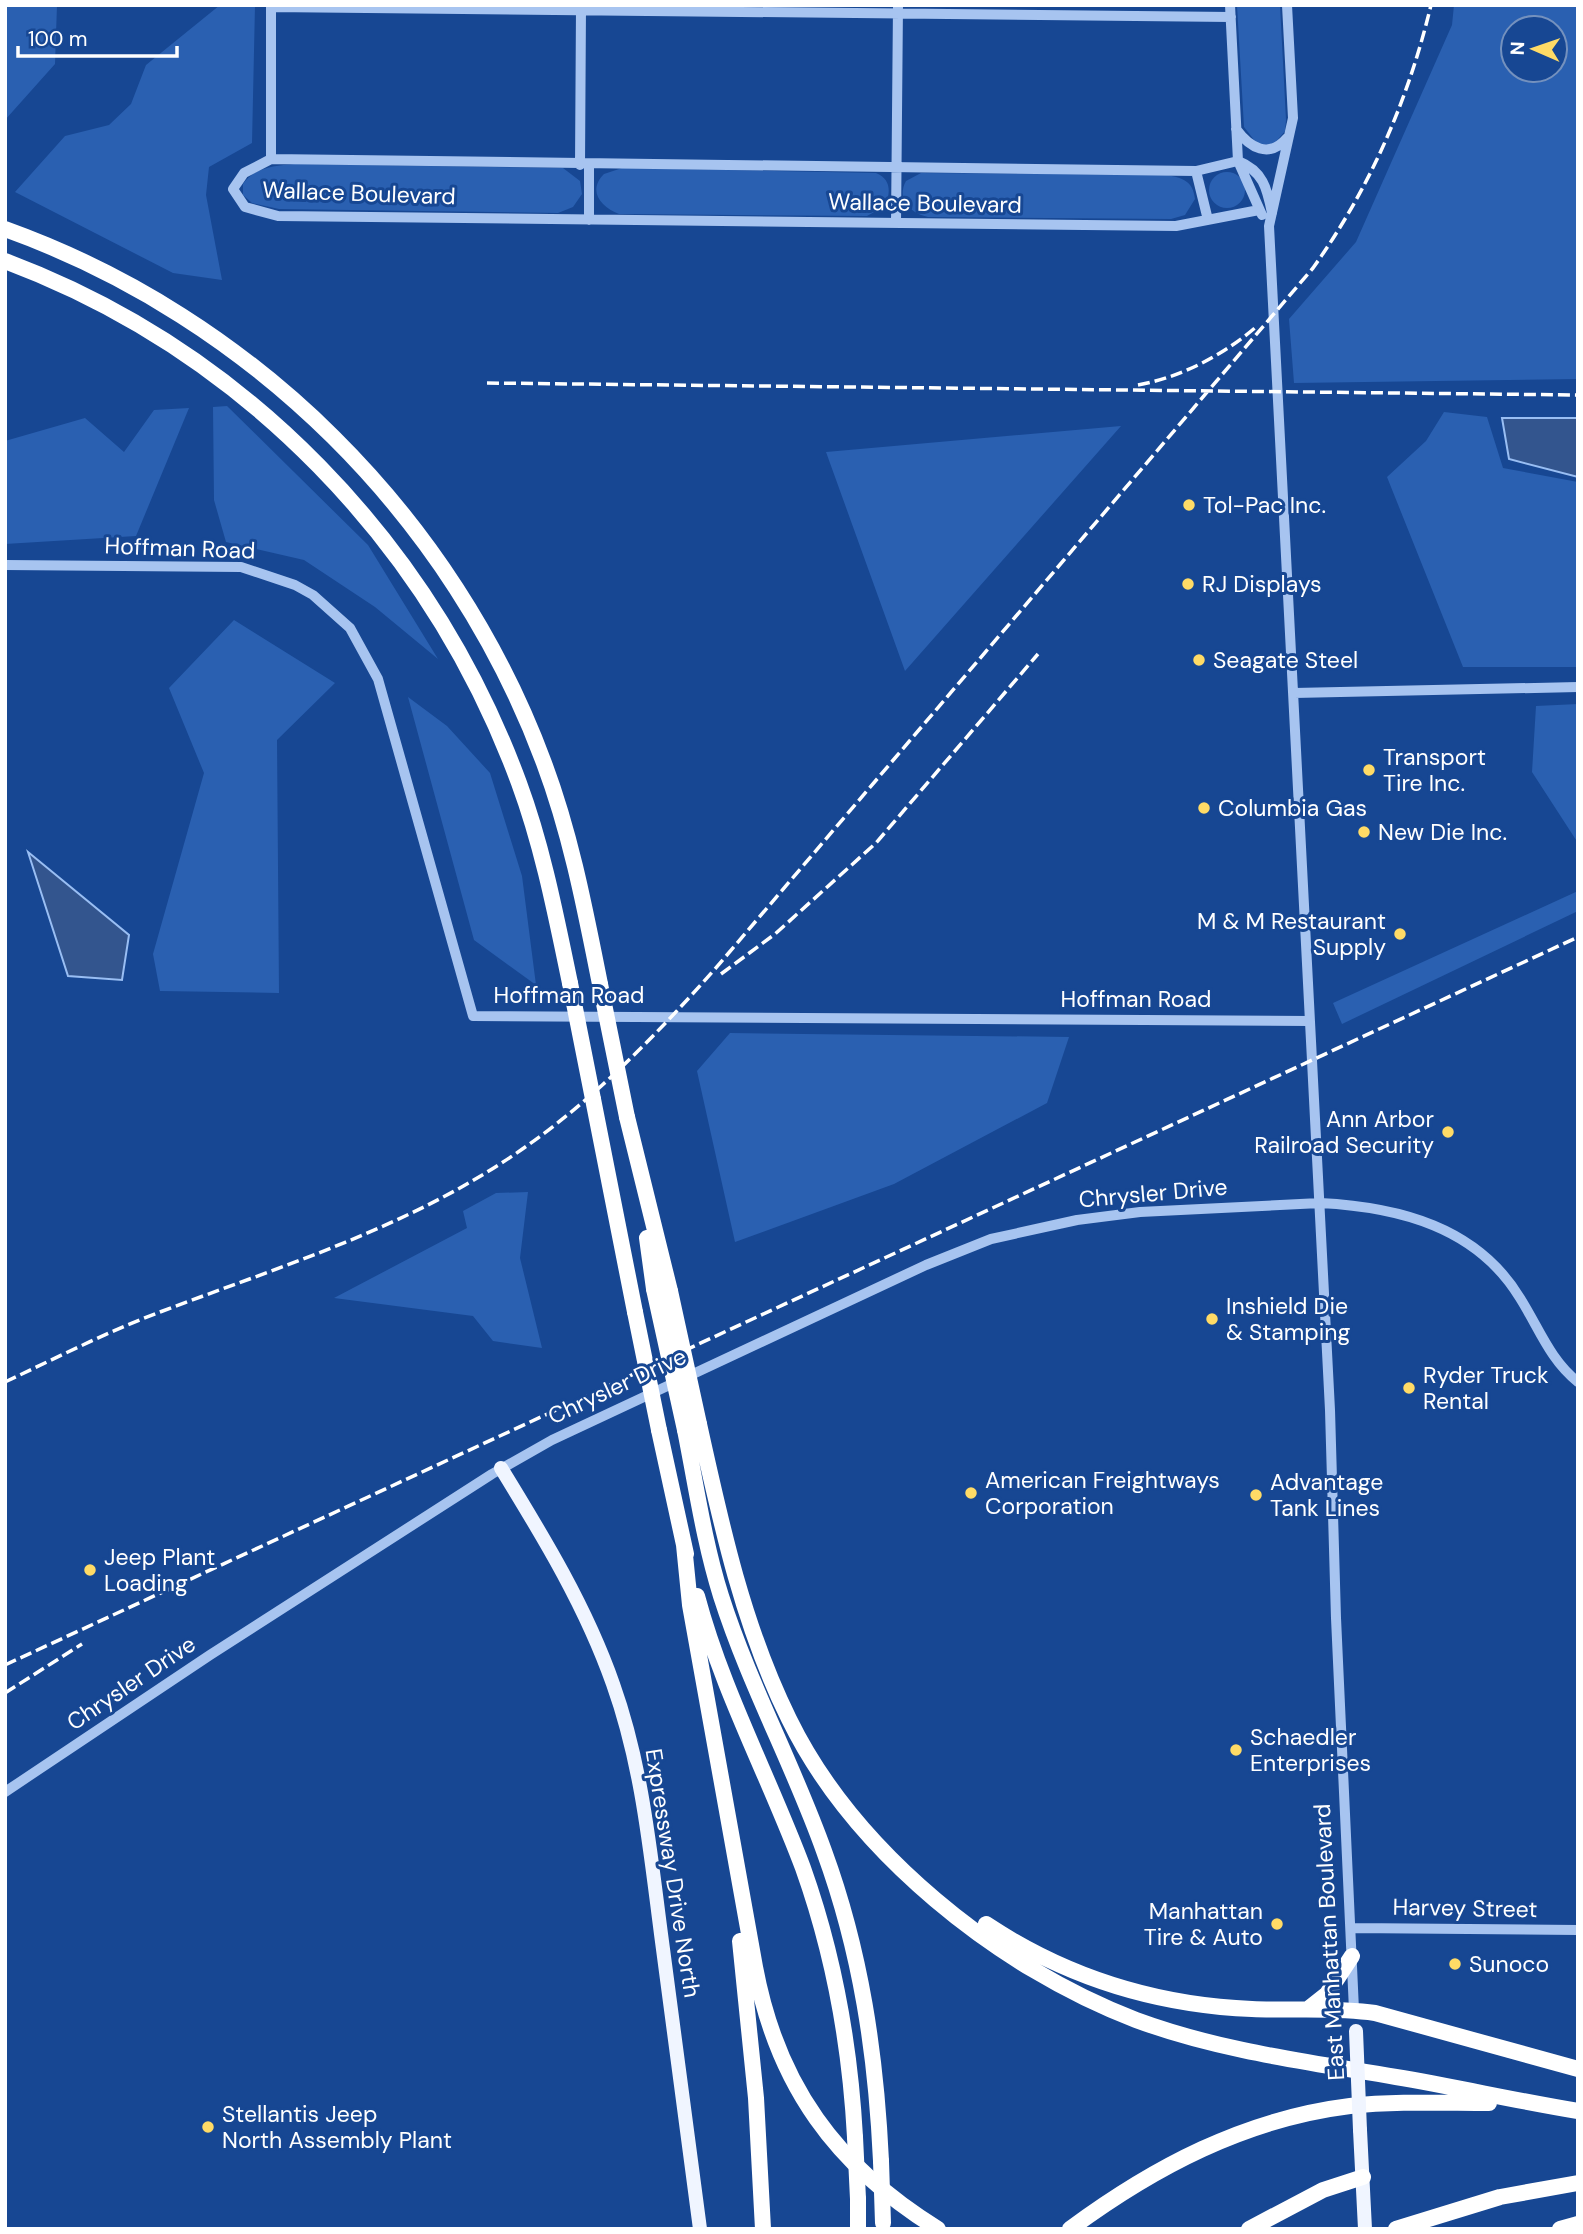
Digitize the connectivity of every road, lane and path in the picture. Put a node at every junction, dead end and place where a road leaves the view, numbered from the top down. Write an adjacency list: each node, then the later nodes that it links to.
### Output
1 (1287, 5): 7 (street, East Manhattan Boulevard)
2 (271, 6): 3 (street); 8 (street)
3 (581, 8): 4 (street); 10 (street)
4 (898, 9): 5 (street); 11 (street)
5 (1230, 11): 6 (street, East Manhattan Boulevard)
6 (1236, 129): 7 (street); 9 (street, East Manhattan Boulevard)
7 (1289, 137): 14 (street, East Manhattan Boulevard)
8 (271, 159): 10 (street, Wallace Boulevard); 15 (street, Wallace Boulevard)
9 (1238, 161): 12 (street, Wallace Boulevard); 13 (street, East Manhattan Boulevard); 14 (street)
10 (585, 165): 11 (street, Wallace Boulevard); 15 (street)
11 (896, 168): 12 (street, Wallace Boulevard); 17 (street)
12 (1196, 171): 16 (street)
13 (1259, 210): 16 (street, Wallace Boulevard); 18 (street, East Manhattan Boulevard)
14 (1272, 212): 18 (street, East Manhattan Boulevard)
15 (589, 220): 17 (street, Wallace Boulevard)
16 (1208, 220): 17 (street, Wallace Boulevard)
17 (895, 223)
18 (1269, 226): 23 (street, East Manhattan Boulevard)
19 (5, 229): 27 (highway, bridge)
20 (5, 261): 29 (highway, bridge)
21 (5, 565): 24 (street, Hoffman Road)
22 (1578, 687): 23 (street)
23 (1294, 693): 24 (street, East Manhattan Boulevard)
24 (1311, 1021): 25 (street, East Manhattan Boulevard)
25 (1320, 1203): 26 (street, Chrysler Drive); 28 (street, Chrysler Drive); 33 (street, East Manhattan Boulevard)
26 (1578, 1382)
27 (692, 1427): 30 (highway); 44 (highway, bridge)
28 (501, 1468): 31 (street, Chrysler Drive); 45 (main road, Expressway Drive North)
29 (684, 1545): 32 (highway); 47 (highway, bridge)
30 (801, 1740): 36 (highway); 39 (highway)
31 (5, 1793)
32 (743, 1897): 46 (highway); 48 (highway)
33 (1352, 1928): 34 (street, Harvey Street); 35 (street, East Manhattan Boulevard)
34 (1578, 1930)
35 (1352, 1956): 36 (highway); 37 (street, East Manhattan Boulevard)
36 (1308, 2009): 37 (highway)
37 (1354, 2010): 38 (highway); 41 (main road, East Manhattan Boulevard, bridge)
38 (1578, 2069)
39 (1526, 2102): 40 (highway); 49 (highway)
40 (1578, 2110)
41 (1363, 2177): 50 (highway); 51 (main road, East Manhattan Boulevard)
42 (1578, 2183): 52 (highway)
43 (1578, 2224): 53 (highway)
44 (883, 2226)
45 (701, 2229)
46 (763, 2229)
47 (859, 2229)
48 (937, 2229)
49 (1070, 2229)
50 (1249, 2229)
51 (1365, 2229)
52 (1396, 2229)
53 (1560, 2229)

